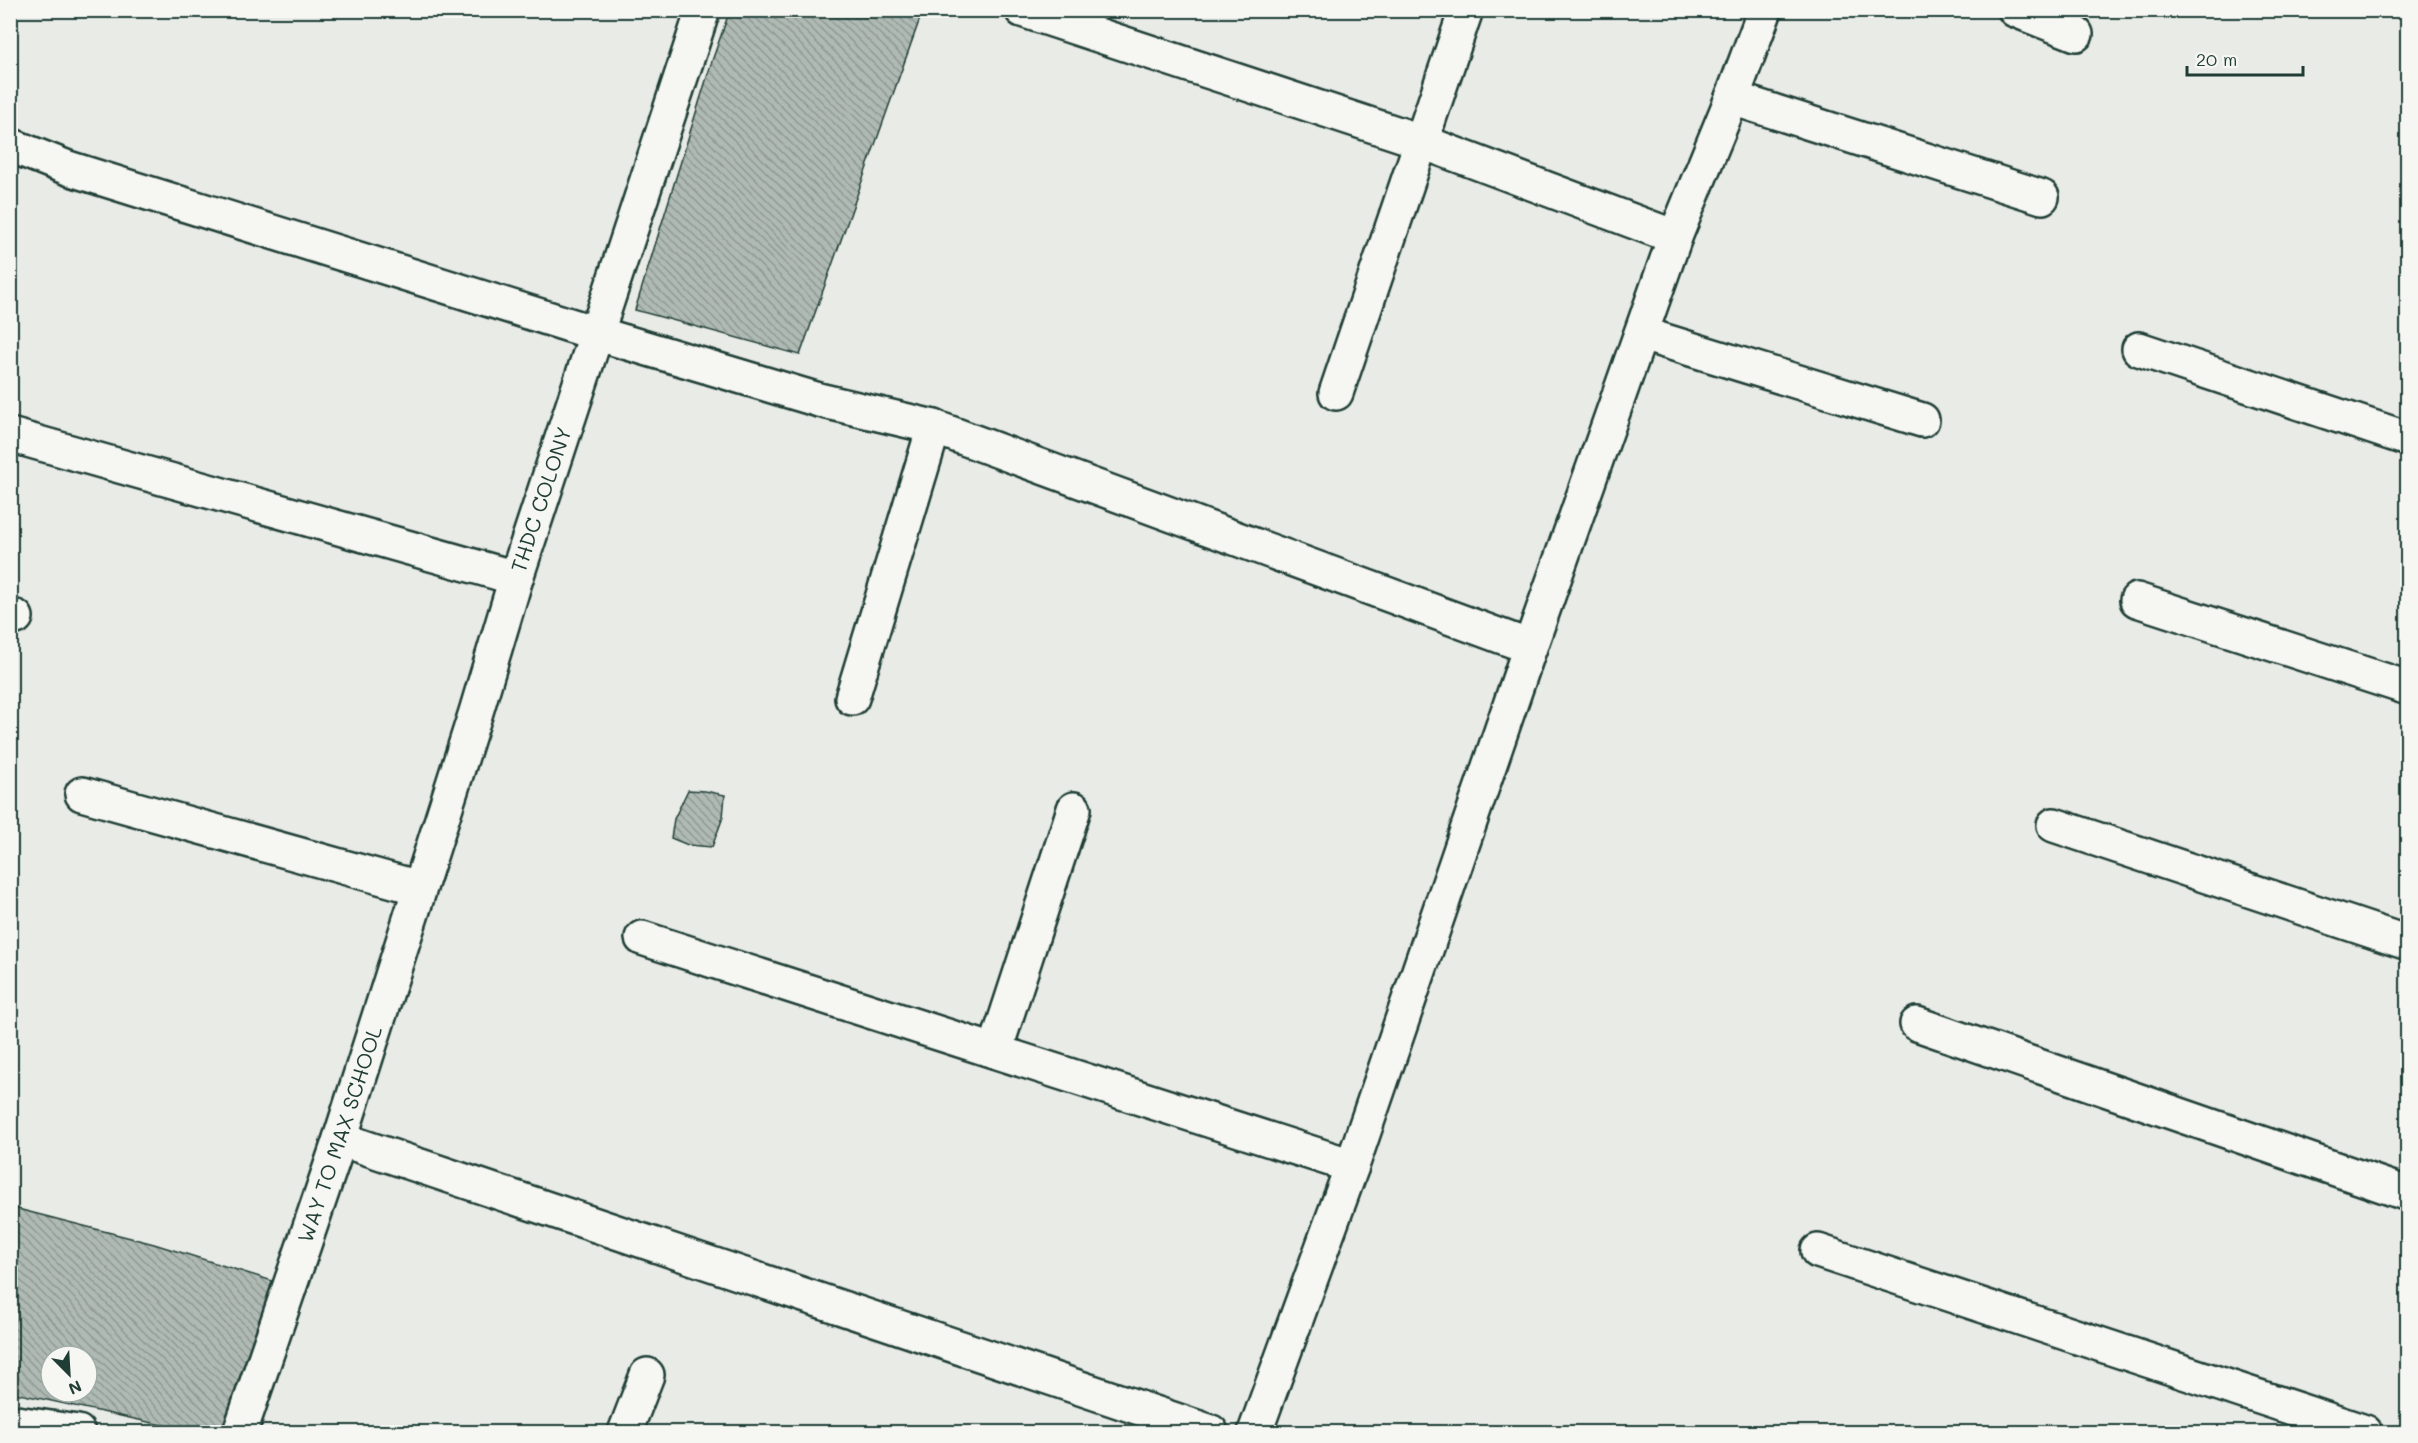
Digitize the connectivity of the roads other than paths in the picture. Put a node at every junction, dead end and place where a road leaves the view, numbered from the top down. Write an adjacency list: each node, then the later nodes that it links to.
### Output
1 (703, 10): 12 (street, THDC COLONY)
2 (1022, 10): 8 (street)
3 (1466, 10): 8 (street)
4 (1765, 10): 7 (street)
5 (2015, 10): 6 (street)
6 (2076, 34)
7 (1732, 98): 10 (street); 11 (street)
8 (1420, 141): 11 (street); 15 (street)
9 (10, 145): 12 (street)
10 (2042, 197)
11 (1675, 237): 13 (street)
12 (595, 333): 17 (street); 20 (street, THDC COLONY)
13 (1642, 334): 16 (street); 22 (street)
14 (2139, 349): 19 (street)
15 (1336, 393)
16 (1922, 420)
17 (934, 427): 22 (street); 24 (street)
18 (10, 435): 20 (street)
19 (2408, 439)
20 (516, 578): 28 (street, THDC COLONY)
21 (2137, 600): 23 (street)
22 (1530, 647): 35 (street)
23 (2408, 688)
24 (852, 698)
25 (82, 794): 29 (street)
26 (1074, 809): 33 (street)
27 (2054, 825): 31 (street)
28 (437, 837): 29 (street, WAY TO MAX SCHOOL)
29 (419, 888): 34 (street, WAY TO MAX SCHOOL)
30 (642, 938): 33 (street)
31 (2408, 943)
32 (1917, 1024): 36 (street)
33 (995, 1051): 35 (street)
34 (340, 1139): 41 (street, WAY TO MAX SCHOOL); 43 (street)
35 (1352, 1166): 44 (street)
36 (2408, 1194)
37 (1818, 1251): 45 (street)
38 (647, 1376): 42 (street)
39 (10, 1422): 40 (street)
40 (78, 1432)
41 (240, 1432)
42 (626, 1432)
43 (1211, 1432)
44 (1255, 1432)
45 (2365, 1432)

